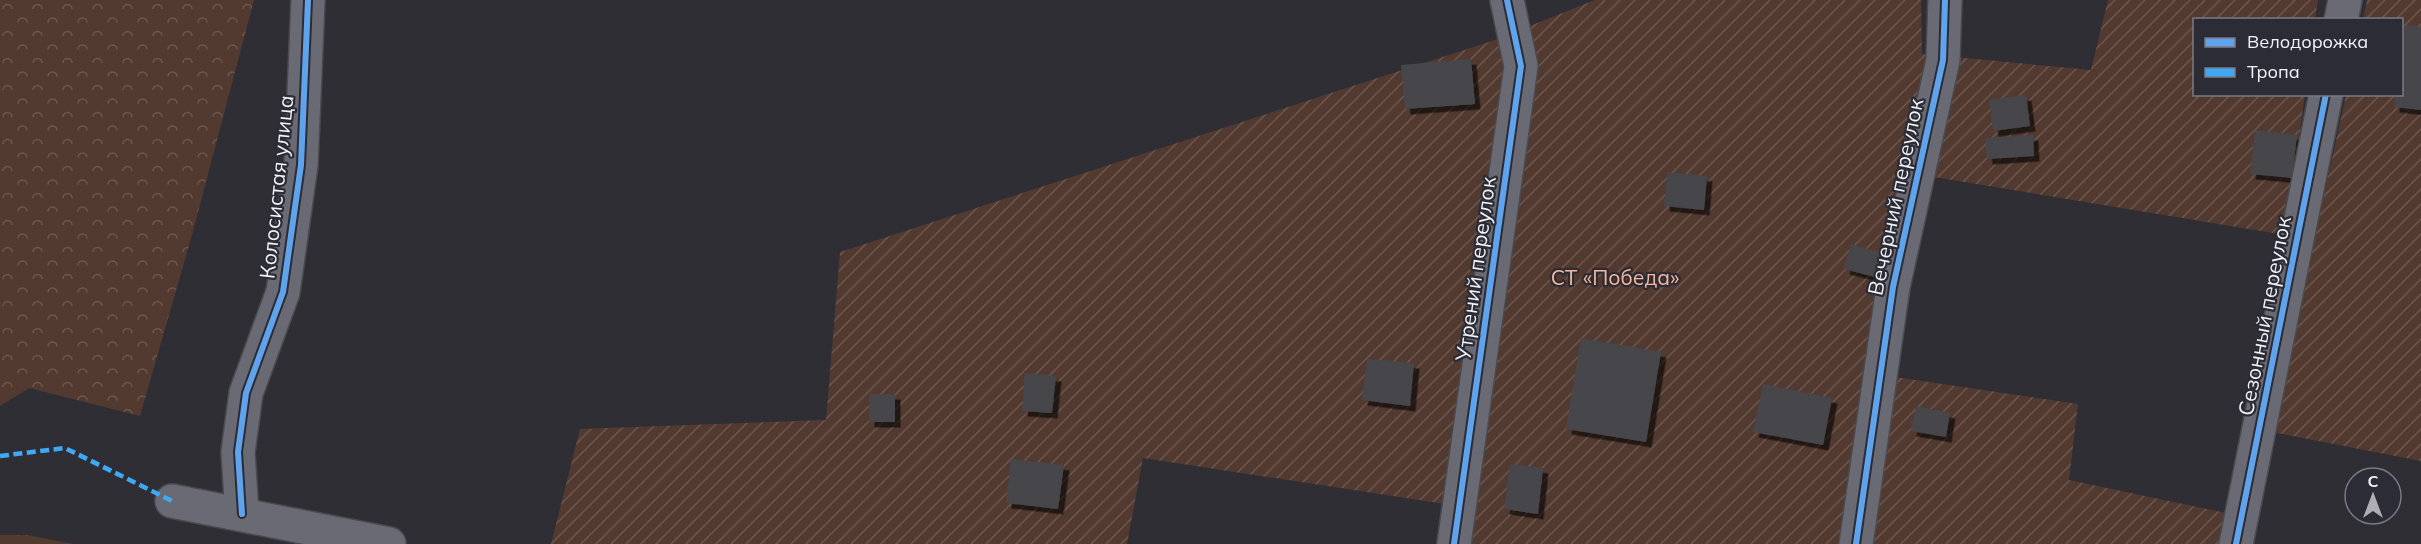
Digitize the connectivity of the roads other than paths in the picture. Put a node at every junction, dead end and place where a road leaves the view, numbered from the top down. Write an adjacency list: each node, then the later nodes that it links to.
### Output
1 (308, 0): 8 (street, Колосистая улица)
2 (1507, 0): 10 (street, Утрений переулок)
3 (1945, 0): 11 (street, Вечерний переулок)
4 (2345, 0): 5 (street)
5 (2342, 18)
6 (2326, 96): 12 (street, Сезонный переулок)
7 (172, 501): 8 (street)
8 (242, 514): 9 (street)
9 (389, 544)
10 (1454, 544)
11 (1856, 544)
12 (2236, 544)

